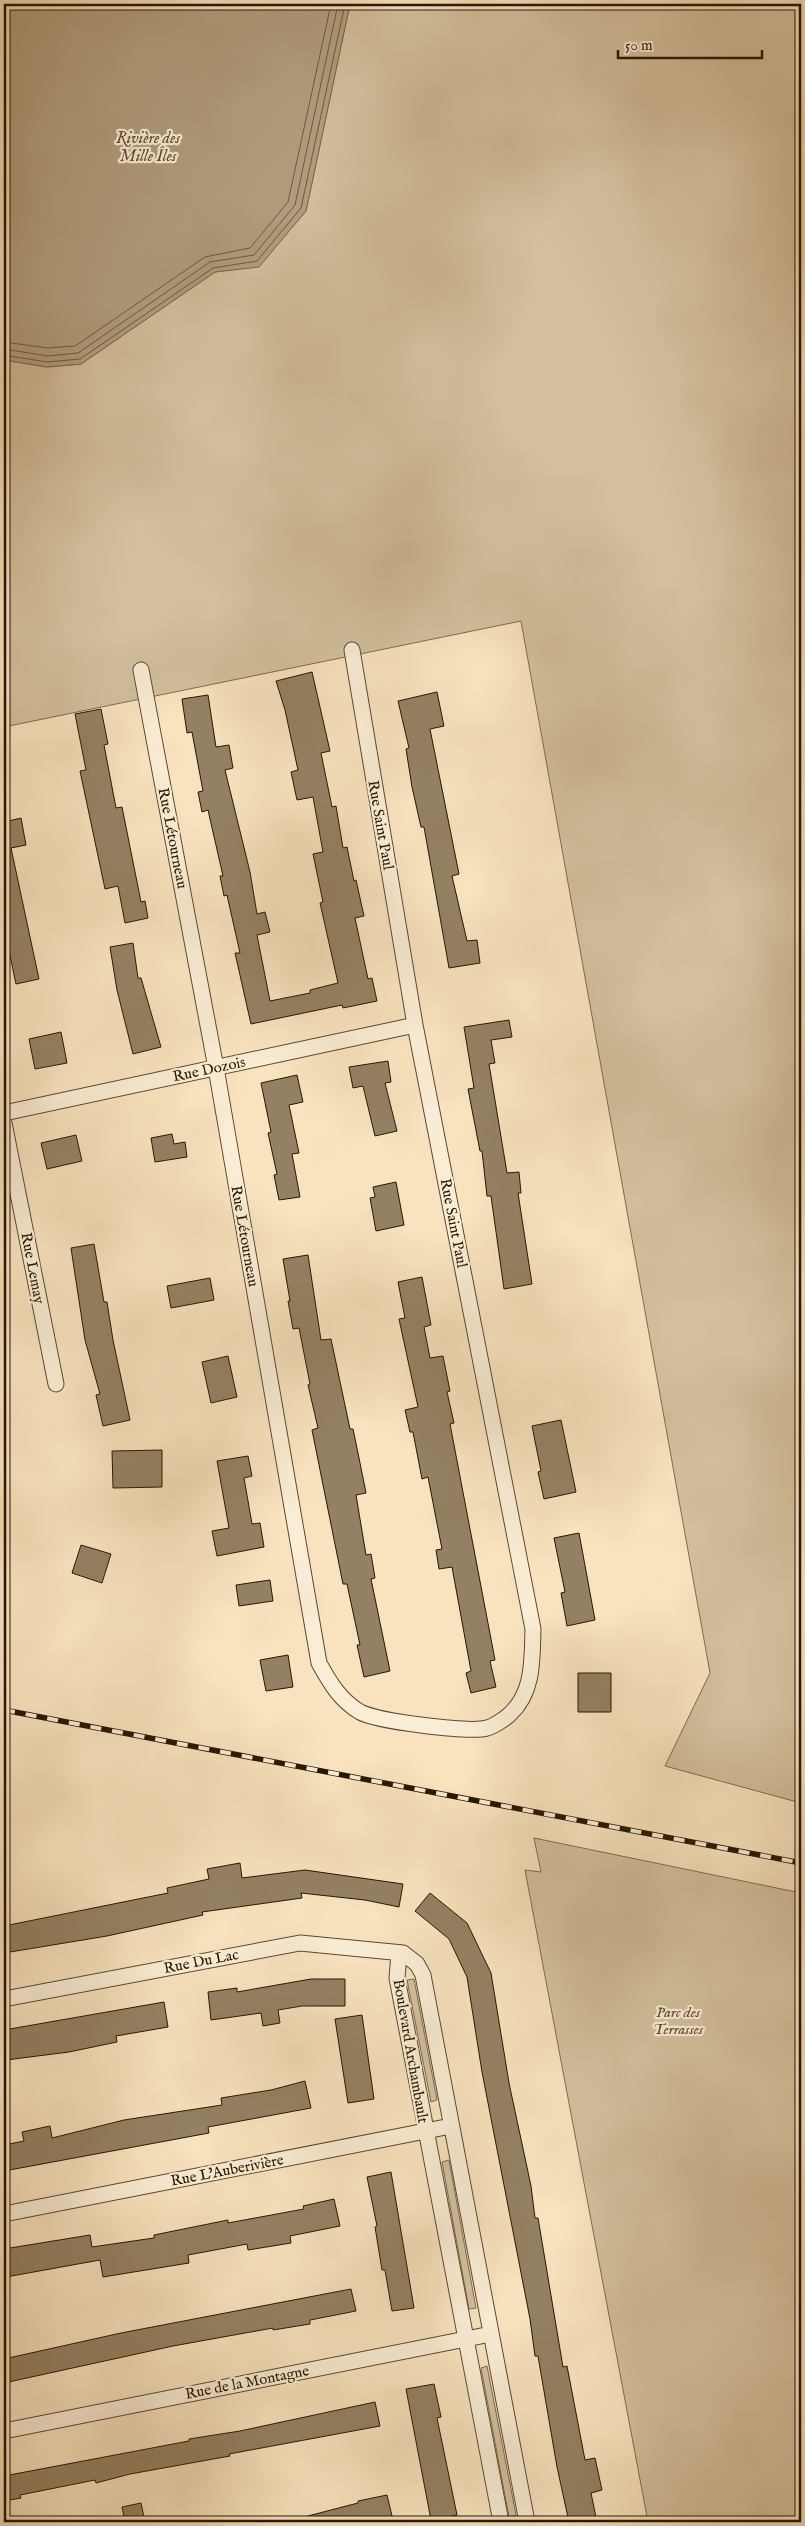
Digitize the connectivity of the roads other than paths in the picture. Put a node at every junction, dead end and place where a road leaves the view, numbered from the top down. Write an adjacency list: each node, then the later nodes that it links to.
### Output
1 (352, 650): 3 (street, Rue Saint Paul)
2 (141, 670): 4 (street, Rue Létourneau)
3 (415, 1025): 4 (street, Rue Dozois); 8 (street, Rue Saint Paul)
4 (216, 1068): 5 (street, Rue Dozois); 8 (street, Rue Létourneau)
5 (4, 1113)
6 (4, 1123): 7 (street, Rue Lemay)
7 (56, 1384)
8 (436, 1728)
9 (399, 1954): 10 (street, Rue Du Lac); 11 (street, Boulevard Archambault); 12 (street, Boulevard Archambault)
10 (4, 1999)
11 (451, 2126): 12 (street, Rue L'Auberivière); 14 (street, Boulevard Archambault)
12 (425, 2131): 13 (street, Rue L'Auberivière); 15 (street, Boulevard Archambault)
13 (4, 2214)
14 (491, 2334): 15 (street, Rue de la Montagne); 18 (street, Boulevard Archambault)
15 (466, 2339): 16 (street, Rue de la Montagne); 17 (street, Boulevard Archambault)
16 (4, 2431)
17 (501, 2522)
18 (527, 2522)

